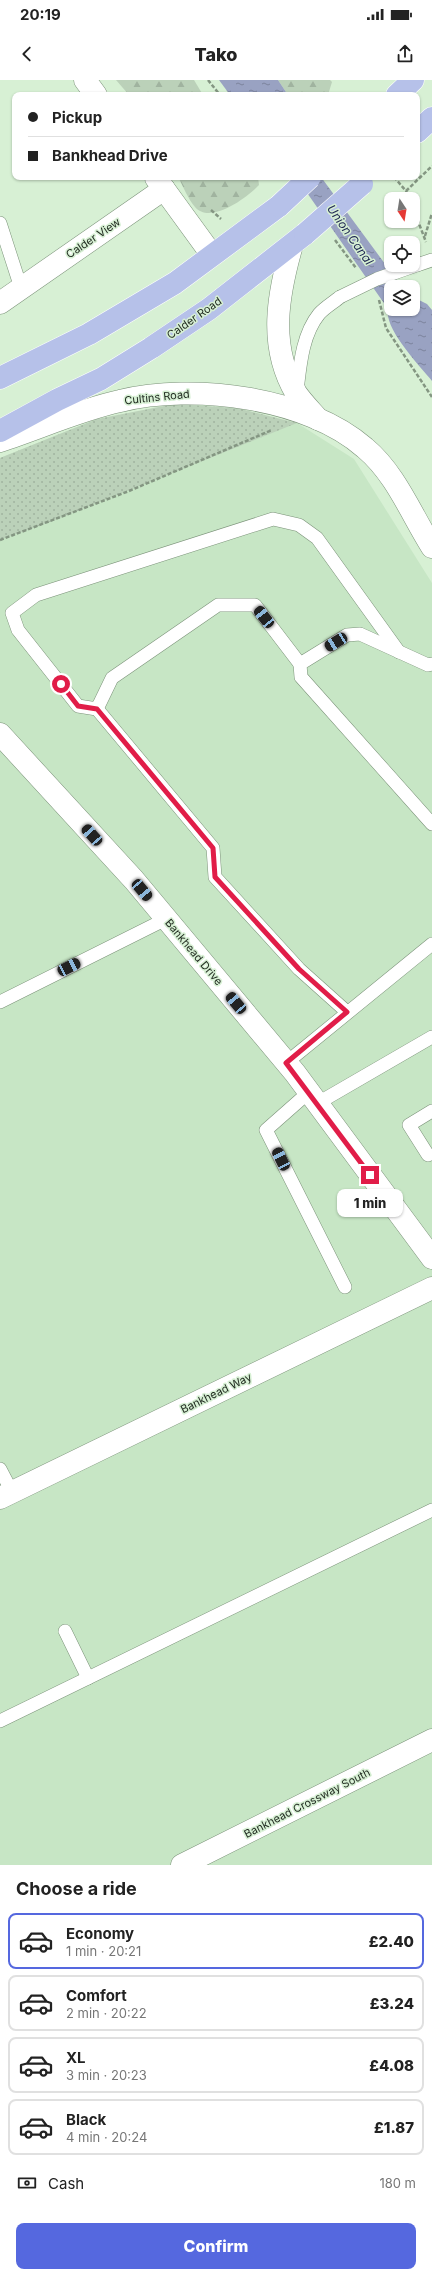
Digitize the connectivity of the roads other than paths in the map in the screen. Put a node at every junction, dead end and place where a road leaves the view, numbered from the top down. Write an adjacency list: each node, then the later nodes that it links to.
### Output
1 (85, 80): 3 (street)
2 (413, 80): 4 (main road)
3 (94, 92)
4 (400, 92)
5 (432, 118): 6 (main road)
6 (420, 129)
7 (307, 180): 12 (main road, bridge)
8 (366, 180): 11 (main road, Calder Road, bridge)
9 (160, 183): 12 (street); 14 (street, Calder View)
10 (0, 223): 14 (lane)
11 (299, 239): 17 (street, Cultins Road); 19 (main road, Calder Road)
12 (212, 256): 16 (main road)
13 (432, 260): 17 (lane, bridge)
14 (21, 288): 15 (street, Calder View)
15 (0, 303)
16 (0, 378)
17 (296, 393): 18 (street, Cultins Road)
18 (311, 417): 20 (street, Cultins Road); 21 (street, Cultins Road)
19 (0, 431)
20 (0, 441)
21 (431, 545)
22 (399, 652): 23 (lane); 24 (lane); 25 (lane)
23 (300, 664): 25 (lane); 27 (lane)
24 (432, 664)
25 (97, 709): 31 (lane)
26 (0, 734): 28 (street, Bankhead Drive)
27 (432, 824)
28 (166, 918): 30 (lane); 33 (street, Bankhead Drive)
29 (432, 944): 31 (lane)
30 (0, 1002)
31 (347, 1012): 33 (lane)
32 (432, 1036): 34 (lane)
33 (286, 1063): 34 (street, Bankhead Drive)
34 (313, 1098): 37 (street, Bankhead Drive); 38 (lane)
35 (432, 1111): 36 (lane)
36 (428, 1155)
37 (432, 1258)
38 (345, 1287)
39 (432, 1288): 41 (street, Bankhead Way)
40 (0, 1469): 41 (lane)
41 (6, 1495)
42 (432, 1510): 44 (lane)
43 (65, 1631): 44 (lane)
44 (88, 1678): 45 (lane)
45 (0, 1721)
46 (432, 1740): 47 (street, Bankhead Crossway South)
47 (182, 1865)

